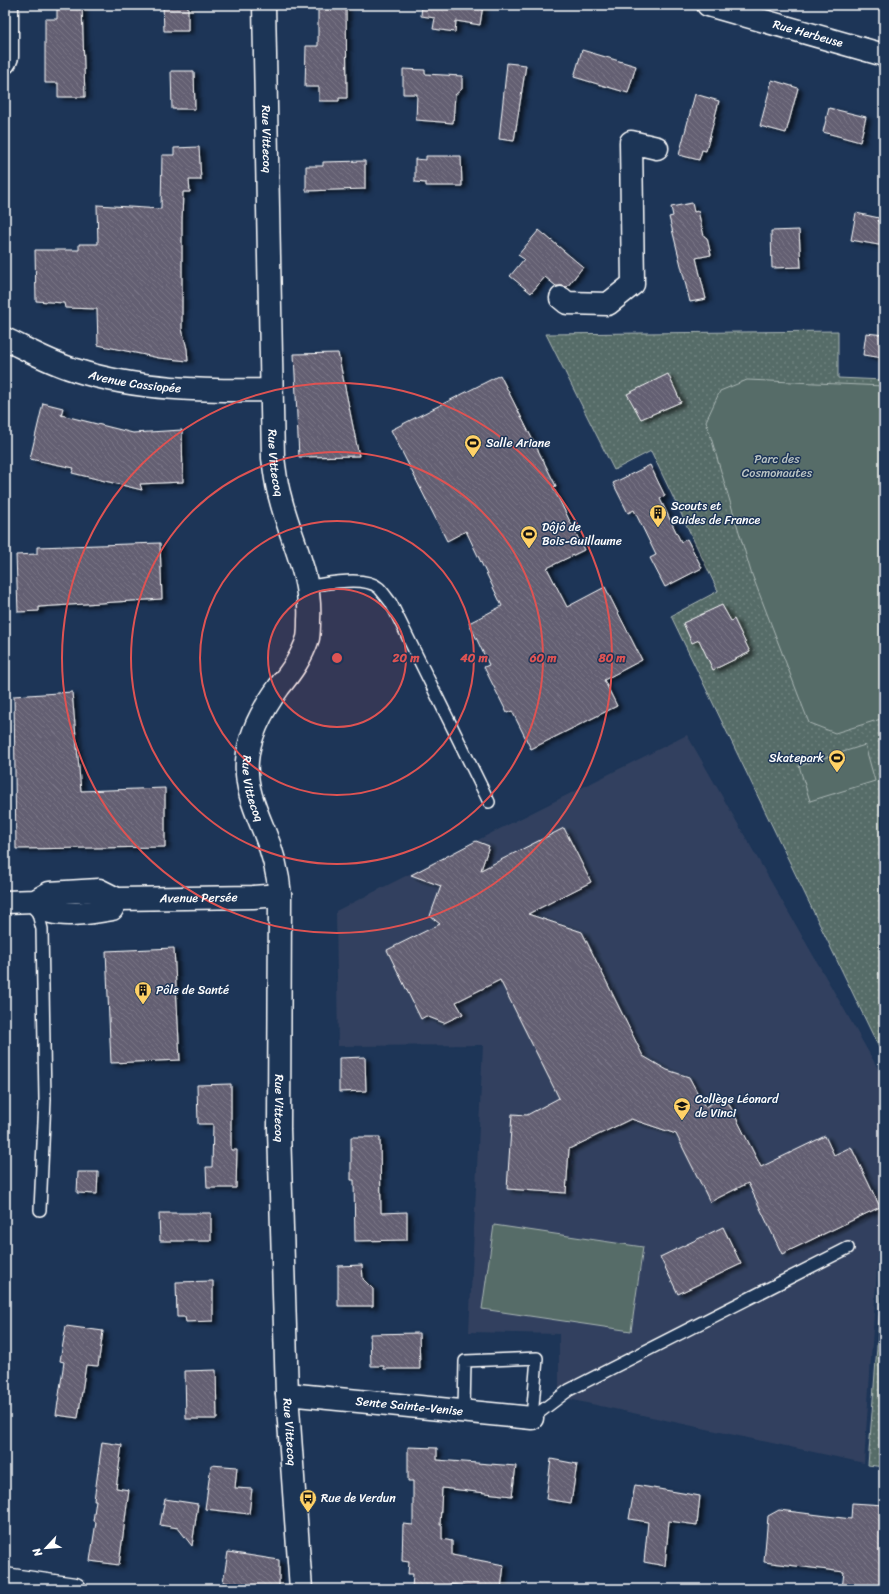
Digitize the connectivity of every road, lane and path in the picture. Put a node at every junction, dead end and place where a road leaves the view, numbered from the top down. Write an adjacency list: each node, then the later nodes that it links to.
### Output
1 (7, 5): 6 (street)
2 (264, 5): 10 (street, Rue Vittecoq)
3 (708, 5): 4 (street, Rue Herbeuse)
4 (761, 12): 5 (street, Rue Herbeuse)
5 (884, 55)
6 (5, 62)
7 (657, 148): 8 (street)
8 (560, 298)
9 (5, 339): 10 (street, Avenue Cassiopée)
10 (271, 390): 11 (street, Rue Vittecoq)
11 (308, 586): 12 (lane); 13 (street, Rue Vittecoq)
12 (489, 802)
13 (280, 895): 14 (street, Avenue Persée); 18 (street, Rue Vittecoq)
14 (35, 901): 15 (street, Avenue Persée); 16 (lane)
15 (5, 902)
16 (40, 1210)
17 (848, 1248): 20 (lane)
18 (287, 1394): 19 (street, Sente Sainte-Venise); 23 (street, Rue Vittecoq)
19 (464, 1411): 20 (street, Sente Sainte-Venise); 20 (lane)
20 (532, 1418)
21 (5, 1579): 22 (street)
22 (75, 1589)
23 (301, 1589)

